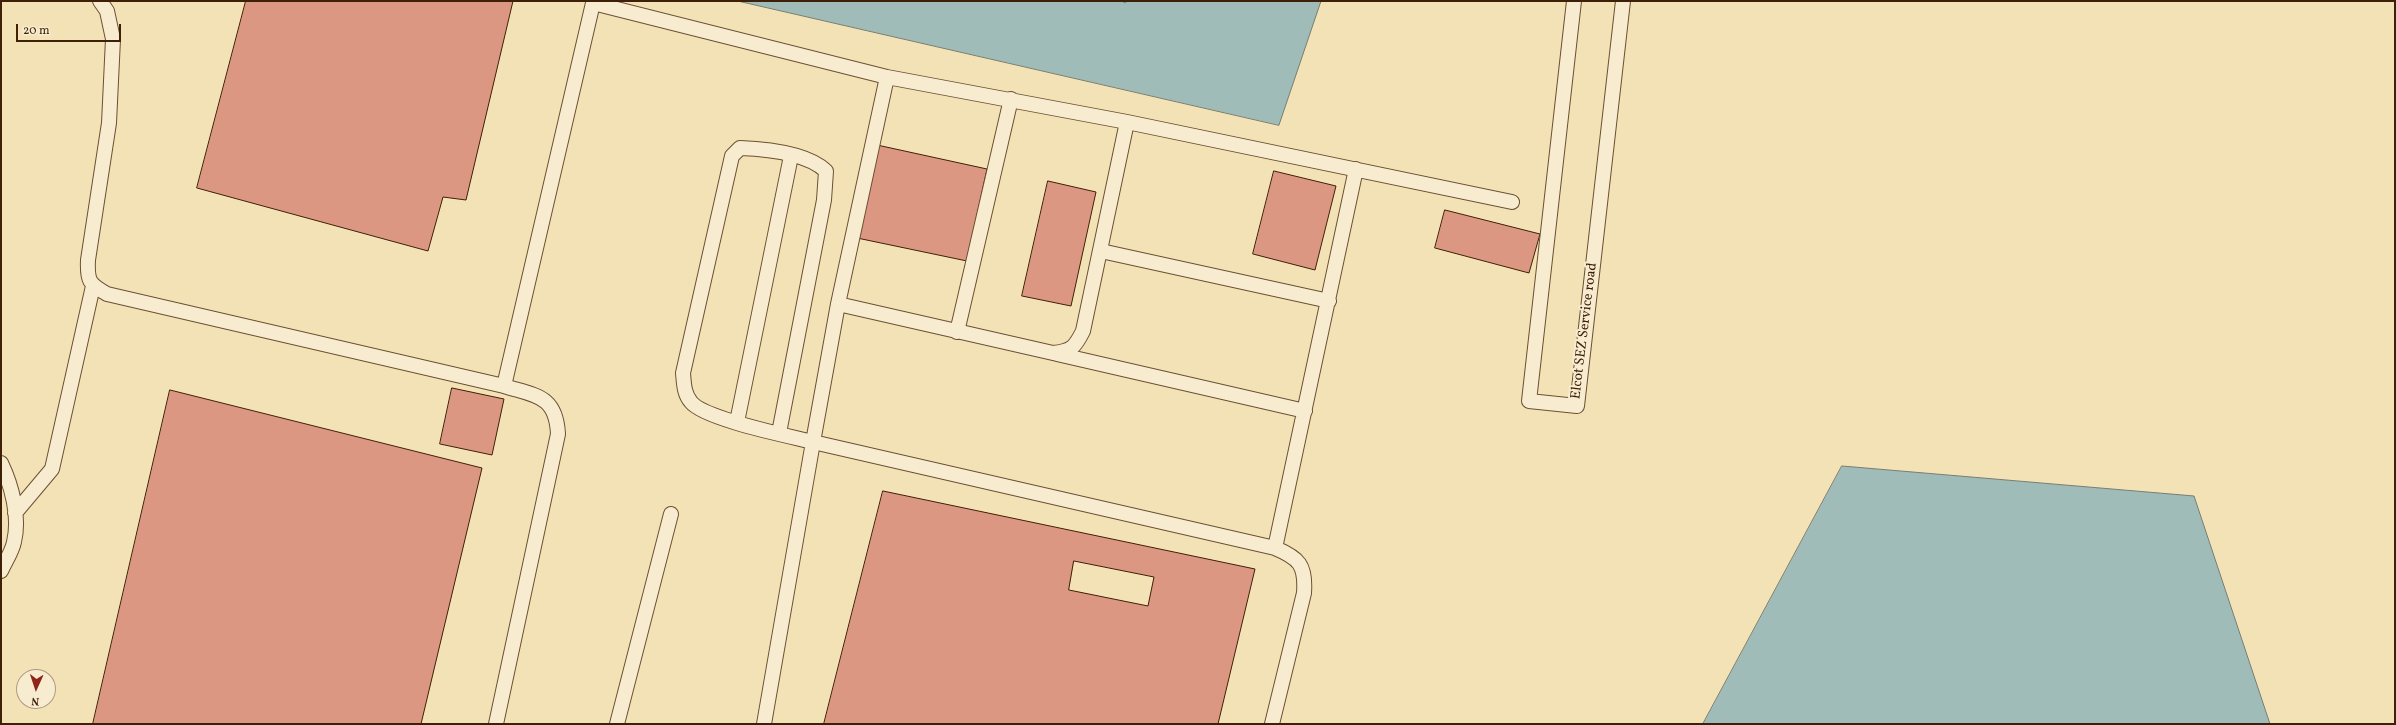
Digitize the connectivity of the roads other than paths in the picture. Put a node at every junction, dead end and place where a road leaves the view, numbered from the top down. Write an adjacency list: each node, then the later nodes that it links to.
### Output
1 (100, 1): 12 (lane)
2 (1574, 1): 3 (lane, Elcot SEZ Service road)
3 (1623, 1)
4 (593, 2): 5 (lane); 17 (lane)
5 (887, 77): 6 (lane); 14 (lane)
6 (1011, 99): 7 (lane); 15 (lane)
7 (1127, 122): 9 (lane); 11 (lane)
8 (791, 156): 19 (lane); 19 (lane); 20 (lane)
9 (1356, 169): 10 (lane); 13 (lane)
10 (1512, 202)
11 (1101, 251): 13 (lane); 16 (lane)
12 (93, 286): 17 (lane); 23 (lane)
13 (1329, 301): 18 (lane)
14 (838, 304): 15 (lane); 21 (lane)
15 (957, 332): 16 (lane)
16 (1054, 354): 18 (lane)
17 (504, 386): 27 (lane)
18 (1305, 411): 25 (lane)
19 (737, 422): 20 (lane)
20 (779, 433): 21 (lane)
21 (813, 442): 25 (lane); 29 (lane)
22 (1, 463): 23 (lane)
23 (16, 513): 26 (lane)
24 (671, 514): 28 (lane)
25 (1275, 548): 30 (lane)
26 (1, 571)
27 (496, 724)
28 (617, 724)
29 (764, 724)
30 (1272, 724)

